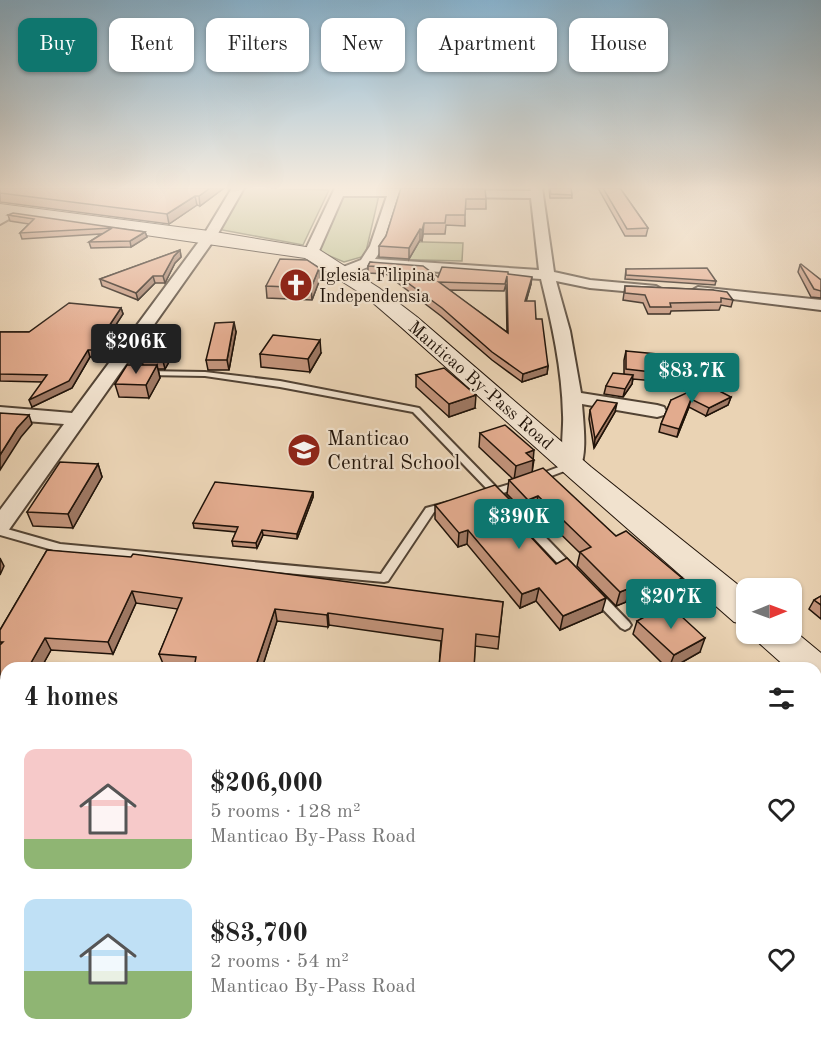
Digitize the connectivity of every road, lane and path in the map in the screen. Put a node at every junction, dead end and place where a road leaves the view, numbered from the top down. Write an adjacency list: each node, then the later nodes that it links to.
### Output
1 (209, 237): 5 (street, Manticao By-Pass Road); 14 (street)
2 (318, 237): 5 (street)
3 (380, 237): 6 (street)
4 (542, 237): 8 (street)
5 (310, 253): 7 (street, Manticao By-Pass Road)
6 (366, 263): 7 (street); 8 (street)
7 (343, 272): 15 (street, Manticao By-Pass Road)
8 (547, 275): 9 (street); 11 (street)
9 (821, 305)
10 (133, 373): 16 (lane)
11 (572, 397): 12 (street); 15 (street)
12 (657, 411)
13 (0, 413): 14 (street)
14 (75, 419): 17 (street)
15 (572, 465): 16 (lane); 18 (street, Manticao By-Pass Road)
16 (496, 492): 17 (lane); 19 (lane)
17 (0, 528)
18 (736, 603)
19 (625, 626)
20 (785, 644): 21 (street)
21 (806, 662)

